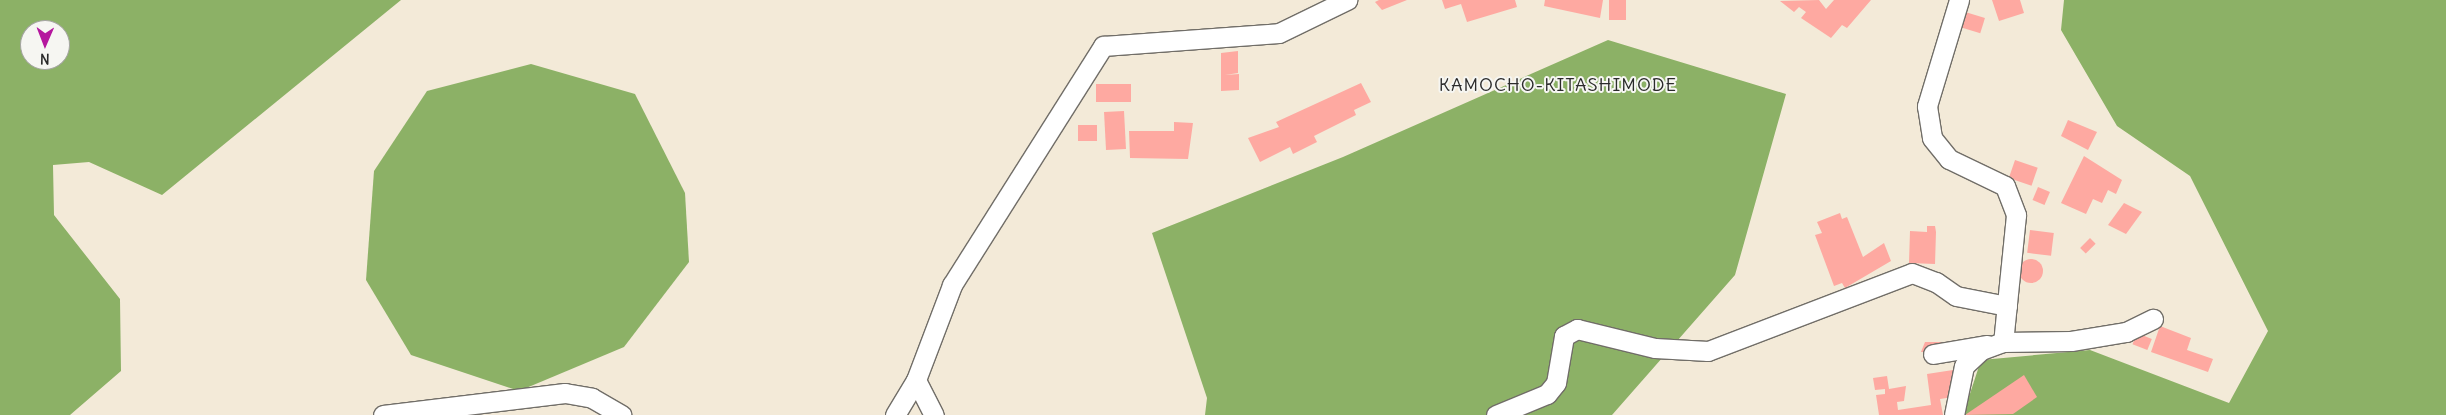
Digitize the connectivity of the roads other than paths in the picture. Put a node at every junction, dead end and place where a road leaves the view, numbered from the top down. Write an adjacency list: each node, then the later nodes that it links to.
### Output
1 (1347, 0): 7 (street)
2 (1959, 0): 3 (street)
3 (2007, 306): 5 (street); 12 (street)
4 (2153, 319): 5 (street)
5 (2003, 342): 6 (street); 13 (street)
6 (1933, 354)
7 (916, 380): 10 (street); 11 (street)
8 (383, 415): 9 (street)
9 (621, 415)
10 (894, 415)
11 (934, 415)
12 (1496, 415)
13 (1954, 415)

